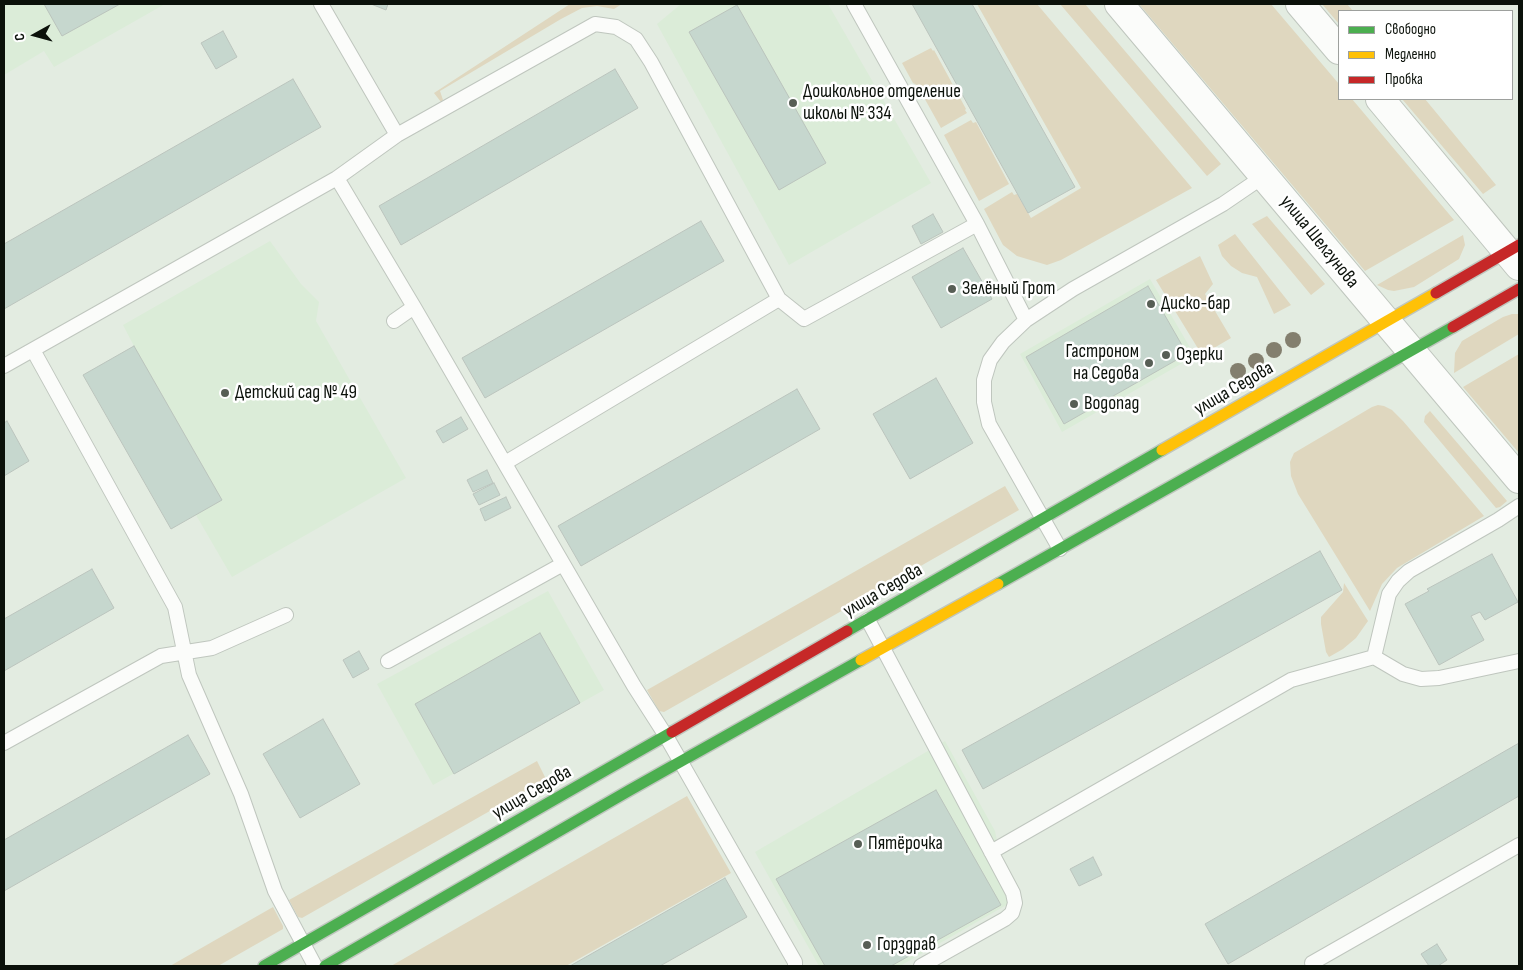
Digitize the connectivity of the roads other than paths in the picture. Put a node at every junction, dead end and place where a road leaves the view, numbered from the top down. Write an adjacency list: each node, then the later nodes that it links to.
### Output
1 (321, 4): 7 (lane)
2 (854, 4): 10 (lane)
3 (1119, 4): 8 (street, улица Шелгунова)
4 (1300, 4): 5 (street)
5 (1338, 49)
6 (1381, 100): 11 (street)
7 (397, 135): 9 (lane); 13 (lane)
8 (1264, 176): 16 (lane); 17 (street, улица Шелгунова)
9 (337, 178): 14 (lane); 18 (lane)
10 (977, 224): 13 (lane); 16 (lane)
11 (1515, 254): 17 (main road, улица Седова)
12 (1519, 289): 19 (main road)
13 (779, 299): 21 (lane)
14 (414, 307): 15 (lane); 21 (lane)
15 (394, 320)
16 (1026, 320): 24 (lane)
17 (1386, 322): 19 (street, улица Шелгунова); 24 (main road, улица Седова)
18 (33, 350): 20 (lane); 30 (lane)
19 (1411, 352): 22 (street, улица Шелгунова); 25 (main road)
20 (4, 366)
21 (505, 463): 26 (lane)
22 (1519, 479)
23 (1519, 506): 31 (lane)
24 (1043, 520): 25 (lane); 28 (main road, улица Седова)
25 (1060, 549): 29 (main road)
26 (563, 564): 32 (lane); 34 (lane)
27 (286, 615): 30 (lane)
28 (868, 620): 29 (lane); 34 (main road, улица Седова)
29 (883, 648): 36 (main road); 38 (lane)
30 (185, 652): 35 (lane); 39 (lane)
31 (1374, 657): 33 (lane); 38 (lane)
32 (388, 661)
33 (1519, 661)
34 (666, 736): 36 (lane); 39 (main road, улица Седова)
35 (4, 743)
36 (681, 762): 43 (main road); 44 (lane)
37 (1519, 845): 40 (lane)
38 (991, 852): 45 (lane)
39 (302, 944): 41 (main road, улица Седова); 42 (lane)
40 (1310, 965)
41 (264, 966)
42 (314, 966)
43 (325, 966)
44 (795, 966)
45 (921, 966)

